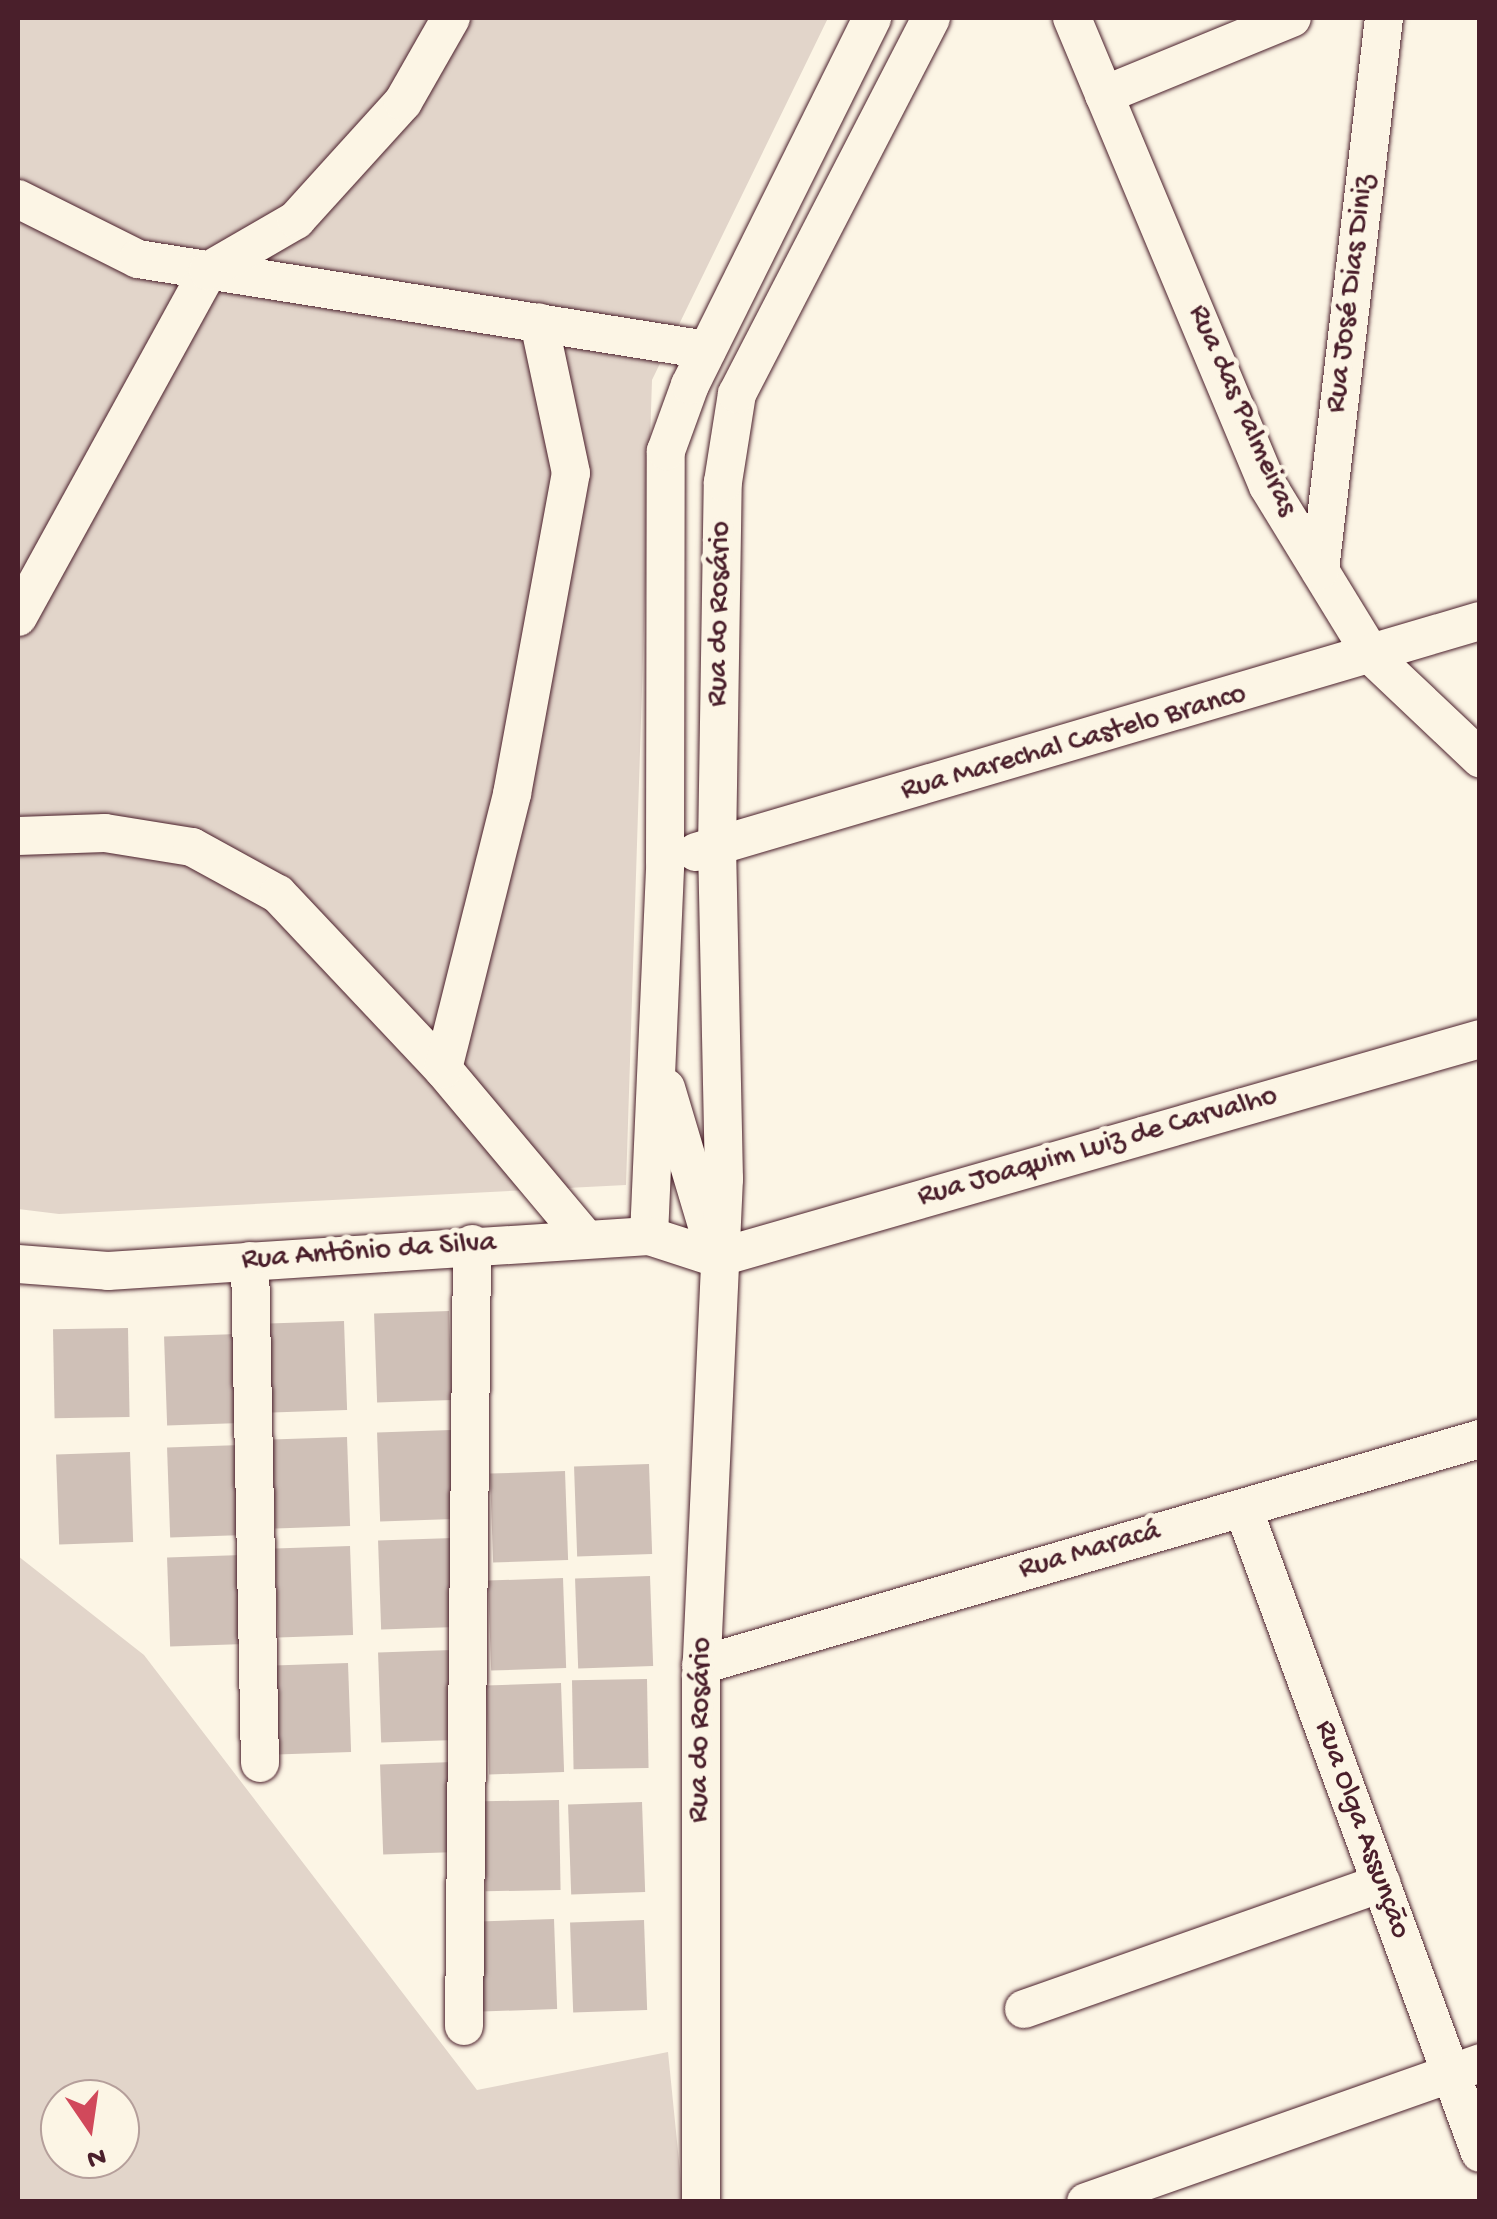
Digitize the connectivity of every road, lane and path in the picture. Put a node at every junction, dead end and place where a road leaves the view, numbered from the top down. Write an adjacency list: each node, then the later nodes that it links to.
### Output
1 (451, 18): 9 (street)
2 (872, 18): 11 (street, Rua do Rosário)
3 (931, 18): 18 (street, Rua do Rosário)
4 (1072, 18): 7 (street, Rua das Palmeiras)
5 (1292, 18): 7 (street)
6 (1384, 18): 12 (street, Rua José Dias Diniz)
7 (1104, 95): 12 (street, Rua das Palmeiras)
8 (18, 199): 9 (street)
9 (208, 270): 10 (street); 13 (street)
10 (539, 322): 11 (street); 22 (street)
11 (707, 350): 19 (street, Rua do Rosário)
12 (1320, 570): 15 (street, Rua das Palmeiras)
13 (18, 617)
14 (1480, 621): 15 (street, Rua Marechal Castelo Branco)
15 (1372, 656): 16 (street, Rua das Palmeiras); 18 (street, Rua Marechal Castelo Branco)
16 (1480, 758)
17 (18, 836): 22 (street)
18 (717, 849): 19 (street, Rua Marechal Castelo Branco); 26 (street, Rua do Rosário)
19 (665, 857): 21 (street, Rua do Rosário)
20 (1480, 1039): 26 (street, Rua Joaquim Luiz de Carvalho)
21 (658, 1058): 23 (street, Rua do Rosário); 26 (street, Rua do Rosário)
22 (443, 1069): 24 (street)
23 (649, 1236): 24 (street, Rua Antônio da Silva); 26 (street, Rua Antônio da Silva)
24 (585, 1238): 25 (street, Rua Antônio da Silva)
25 (472, 1244): 27 (street, Rua Antônio da Silva); 35 (street)
26 (717, 1258): 31 (street, Rua do Rosário)
27 (250, 1262): 28 (street, Rua Antônio da Silva); 32 (street)
28 (18, 1264)
29 (1480, 1439): 30 (street, Rua Maracá)
30 (1243, 1508): 31 (street, Rua Maracá); 33 (street, Rua Olga Assunção)
31 (702, 1665): 38 (street, Rua do Rosário)
32 (260, 1762)
33 (1381, 1883): 34 (street); 36 (street, Rua Olga Assunção)
34 (1024, 2009)
35 (464, 2026)
36 (1465, 2068): 37 (street, Rua Olga Assunção); 39 (street)
37 (1480, 2152)
38 (701, 2202)
39 (1086, 2202)

